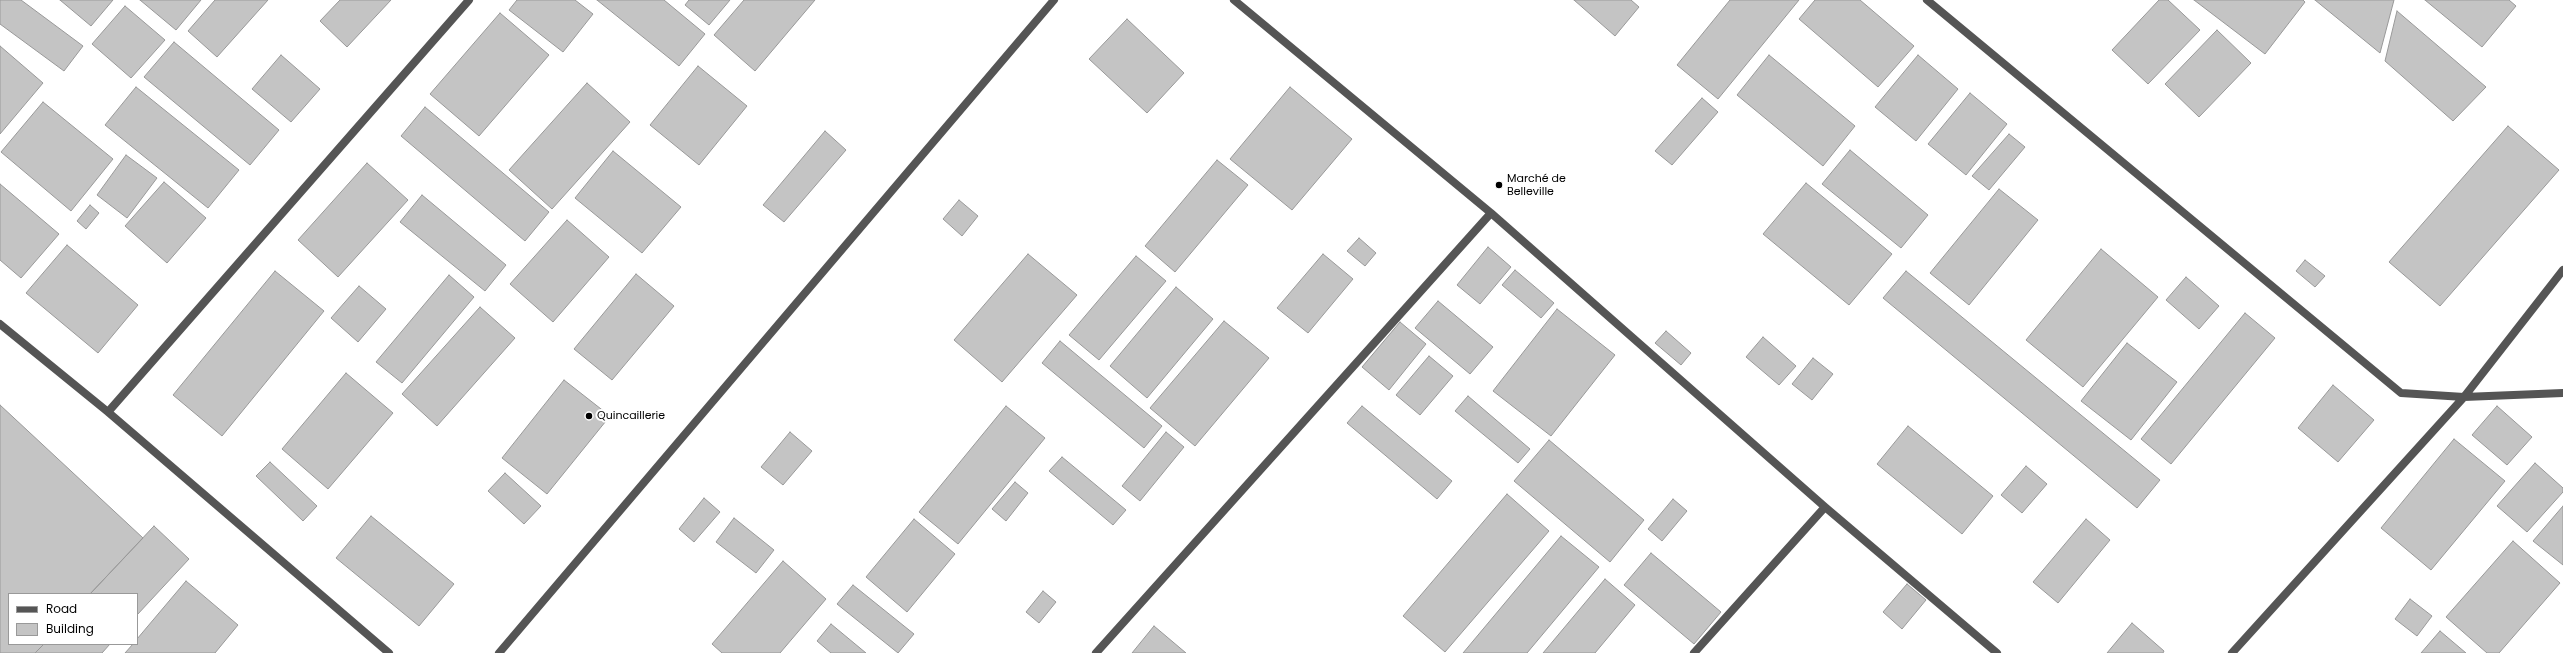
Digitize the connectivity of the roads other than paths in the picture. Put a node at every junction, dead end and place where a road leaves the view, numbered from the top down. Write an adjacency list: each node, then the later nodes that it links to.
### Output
1 (469, 0): 10 (street)
2 (1054, 0): 13 (street)
3 (1234, 0): 5 (street)
4 (1927, 0): 9 (street)
5 (1491, 213): 11 (street); 14 (street)
6 (2563, 270): 9 (street)
7 (0, 324): 10 (street)
8 (2563, 393): 9 (street)
9 (2464, 397): 17 (street)
10 (108, 412): 12 (street)
11 (1825, 507): 15 (street); 16 (street)
12 (389, 653)
13 (499, 653)
14 (1096, 653)
15 (1694, 653)
16 (1997, 653)
17 (2232, 653)

